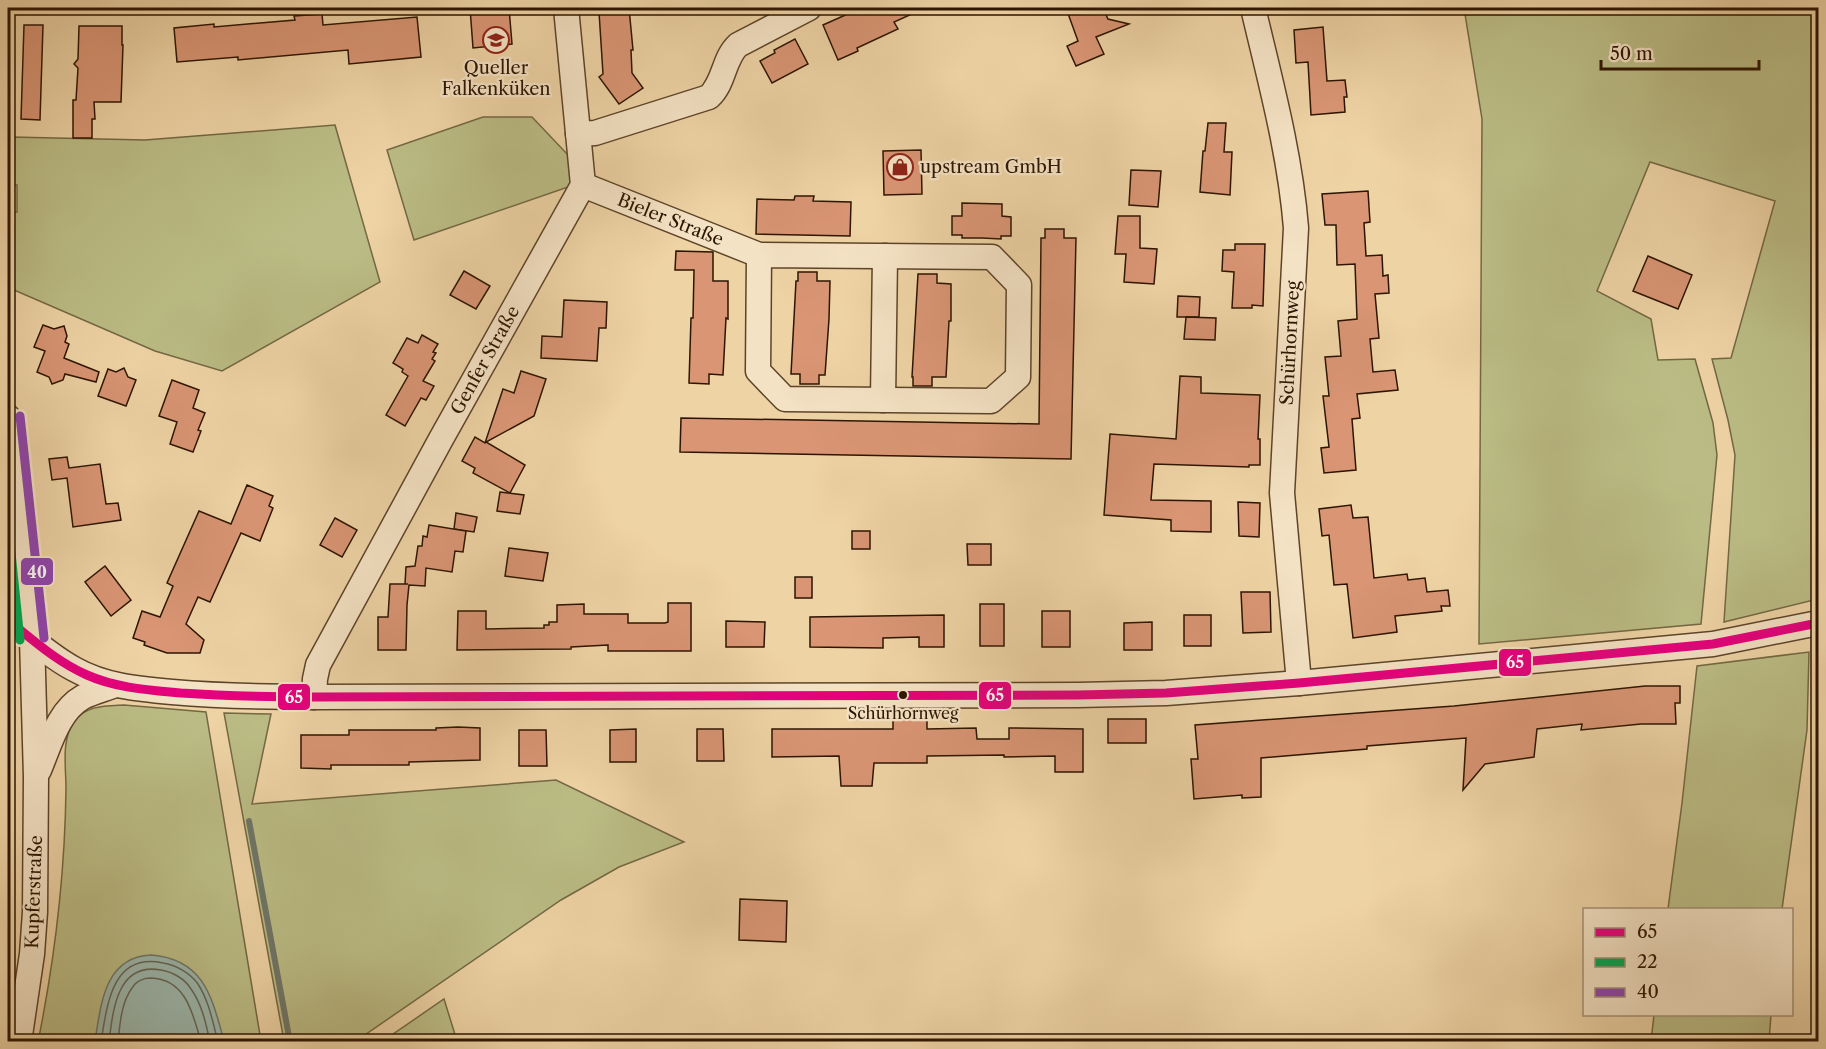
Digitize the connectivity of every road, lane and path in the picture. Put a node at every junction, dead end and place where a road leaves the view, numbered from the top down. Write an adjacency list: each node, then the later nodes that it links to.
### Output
1 (566, 8): 4 (street)
2 (809, 8): 4 (street)
3 (1253, 8): 13 (street, Schürhornweg)
4 (578, 134): 5 (street)
5 (583, 184): 6 (street, Bieler Straße); 15 (street, Genfer Straße)
6 (759, 255): 7 (street, Bieler Straße); 8 (street, Bieler Straße)
7 (885, 256): 8 (street); 8 (street, Bieler Straße)
8 (883, 400)
9 (8, 417): 12 (street, Kupferstraße)
10 (8, 620): 12 (street)
11 (1818, 623): 13 (street)
12 (32, 639): 14 (street); 16 (street, Kupferstraße)
13 (1299, 683): 15 (street)
14 (115, 685): 15 (street); 16 (street, Kupferstraße)
15 (314, 697)
16 (36, 777): 17 (street, Kupferstraße)
17 (20, 1041)

